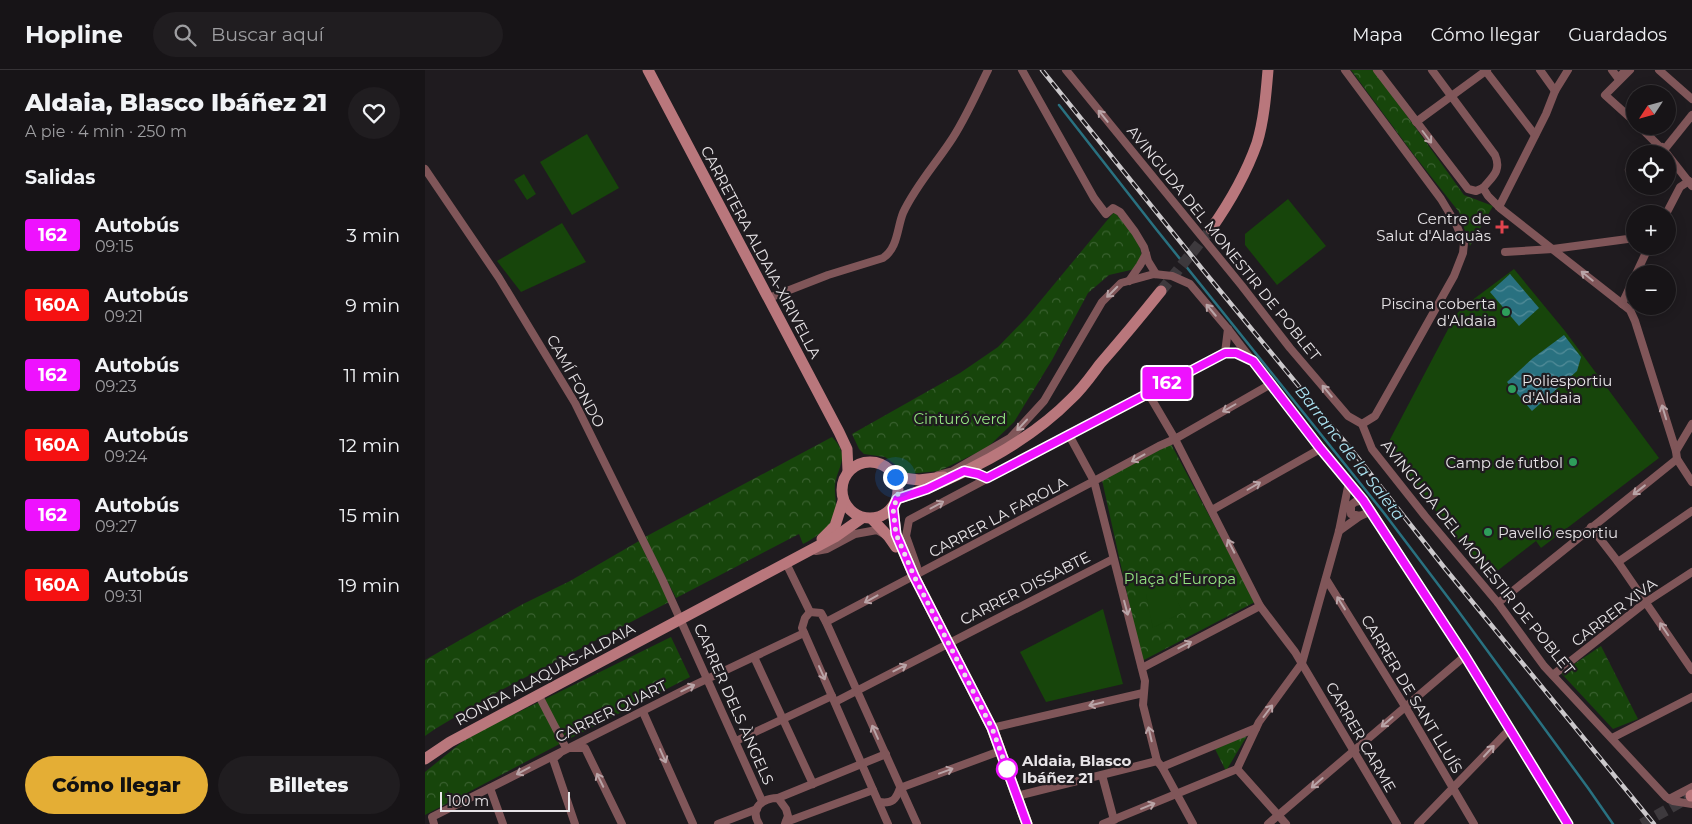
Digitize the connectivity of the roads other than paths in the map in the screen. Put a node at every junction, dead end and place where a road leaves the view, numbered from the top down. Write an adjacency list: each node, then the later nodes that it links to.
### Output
1 (648, 70): 41 (street, CARRETERA ALDAIA-XIRIVELLA)
2 (988, 70): 41 (street)
3 (1022, 70): 36 (street)
4 (1066, 70): 48 (street, AVINGUDA DEL MONESTIR DE POBLET, one-way to 4)
5 (1268, 70): 32 (street)
6 (1345, 70): 48 (street)
7 (1377, 70): 21 (street)
8 (1432, 70): 17 (street)
9 (1486, 70): 17 (street); 22 (street)
10 (1540, 70): 16 (street)
11 (1568, 70): 16 (street)
12 (1612, 70): 13 (street)
13 (1626, 70)
14 (1630, 70): 19 (street)
15 (1659, 70): 18 (street)
16 (1555, 91): 22 (street)
17 (1451, 96): 21 (street); 29 (street)
18 (1692, 99)
19 (1626, 114)
20 (1692, 115): 25 (street)
21 (1416, 122): 29 (street, one-way to 29)
22 (1535, 135): 31 (street)
23 (1648, 135): 24 (street)
24 (1659, 145)
25 (1670, 145)
26 (1676, 165): 28 (street)
27 (425, 169): 89 (street, CAMÍ FONDO)
28 (1690, 183): 30 (street)
29 (1483, 188): 31 (street)
30 (1671, 205)
31 (1499, 207): 34 (street)
32 (1211, 229)
33 (1626, 239): 34 (street)
34 (1553, 249): 35 (street); 42 (street, one-way to 34)
35 (1505, 252)
36 (1146, 254): 37 (street); 38 (street)
37 (1156, 274): 38 (street); 43 (street, one-way to 37)
38 (1129, 281): 62 (street, one-way to 62)
39 (1161, 291): 57 (street)
40 (1626, 296): 42 (street)
41 (769, 298): 53 (street, CARRETERA ALDAIA-XIRIVELLA)
42 (1622, 304): 54 (street, one-way to 42)
43 (1228, 329): 44 (street); 45 (street)
44 (1225, 353): 45 (street); 47 (street)
45 (1253, 361): 46 (street)
46 (1271, 384): 51 (street, one-way to 51); 52 (street)
47 (1148, 393): 50 (street); 51 (street)
48 (1362, 424): 86 (street, AVINGUDA DEL MONESTIR DE POBLET)
49 (1692, 424): 54 (street)
50 (1069, 435): 61 (street); 63 (street)
51 (1175, 440): 63 (street, one-way to 63); 70 (street)
52 (1320, 448): 64 (street); 70 (street, one-way to 52)
53 (847, 449): 56 (street, CARRETERA ALDAIA-XIRIVELLA); 58 (street, CARRETERA ALDAIA-XIRIVELLA)
54 (1676, 451): 55 (street)
55 (1677, 459): 65 (street); 75 (street, one-way to 75)
56 (866, 462): 58 (street); 60 (street)
57 (964, 471): 59 (street); 61 (street)
58 (848, 472): 67 (street)
59 (953, 476): 62 (street); 68 (street)
60 (895, 477): 62 (street); 68 (street)
61 (987, 478): 83 (street, one-way to 61)
62 (919, 480)
63 (1094, 481): 79 (street); 83 (street, CARRER LA FAROLA)
64 (1349, 482): 66 (street); 69 (street)
65 (1692, 482)
66 (1363, 500): 69 (street); 72 (street)
67 (843, 501): 74 (street); 78 (street)
68 (895, 503): 74 (street); 83 (street)
69 (1347, 506): 73 (street); 76 (street)
70 (1212, 510): 87 (street, one-way to 70)
71 (1692, 511): 80 (street)
72 (1371, 512): 73 (street); 93 (street)
73 (1360, 516): 76 (street)
74 (867, 518): 77 (street); 78 (street, RONDA ALAQUÀS-ALDAIA)
75 (1591, 527): 80 (street); 86 (street)
76 (1339, 531): 84 (street)
77 (889, 537): 78 (street); 83 (street)
78 (809, 552): 81 (street, RONDA ALAQUÀS-ALDAIA)
79 (1113, 559): 92 (street, CARRER DISSABTE); 96 (street, one-way to 96)
80 (1619, 562): 85 (street)
81 (786, 563): 88 (street); 89 (street, RONDA ALAQUÀS-ALDAIA)
82 (1692, 572): 85 (street, CARRER XIVA)
83 (914, 576): 90 (street, one-way to 90); 92 (street)
84 (1327, 579): 95 (street); 105 (street, CARRER DE SANT LLUÍS, one-way to 84)
85 (1646, 602): 97 (street, one-way to 85); 98 (street, CARRER XIVA)
86 (1498, 604): 98 (street, AVINGUDA DEL MONESTIR DE POBLET)
87 (1260, 606): 95 (street); 96 (street, one-way to 87)
88 (809, 612): 90 (street); 91 (street)
89 (680, 619): 99 (street, CARRER DELS ÀNGELS); 102 (street, RONDA ALAQUÀS-ALDAIA)
90 (826, 622): 100 (street)
91 (804, 633): 94 (street, CARRER QUART); 104 (street, one-way to 104)
92 (949, 643): 100 (street, CARRER DISSABTE, one-way to 92); 108 (street)
93 (1465, 656): 105 (street); 110 (street)
94 (754, 657): 99 (street, CARRER QUART); 107 (street)
95 (1302, 663): 109 (street, one-way to 95); 114 (street, CARRER CARME)
96 (1142, 668): 101 (street)
97 (1692, 670)
98 (1553, 675): 111 (street, AVINGUDA DEL MONESTIR DE POBLET)
99 (707, 679): 106 (street, CARRER QUART, one-way to 99); 112 (street, CARRER DELS ÀNGELS)
100 (857, 690): 104 (street, CARRER DISSABTE); 116 (street, one-way to 100)
101 (1143, 693): 108 (street, one-way to 108); 118 (street, one-way to 101)
102 (538, 694): 113 (street); 117 (street, RONDA ALAQUÀS-ALDAIA)
103 (1692, 697): 111 (street)
104 (833, 699): 107 (street, CARRER DISSABTE); 119 (street)
105 (1405, 706): 114 (street, one-way to 114); 125 (street, CARRER DE SANT LLUÍS)
106 (643, 712): 113 (street, CARRER QUART); 142 (street, one-way to 142)
107 (783, 719): 112 (street, CARRER DISSABTE); 122 (street)
108 (992, 728): 115 (street)
109 (1256, 728): 118 (street); 120 (street)
110 (1510, 729): 125 (street, one-way to 110); 154 (street)
111 (1612, 738): 131 (street, AVINGUDA DEL MONESTIR DE POBLET)
112 (736, 741): 132 (street, CARRER DELS ÀNGELS)
113 (566, 748): 123 (street, CARRER QUART, one-way to 123); 140 (street); 141 (street, one-way to 113)
114 (1353, 750): 135 (street, one-way to 135); 151 (street, CARRER CARME)
115 (1000, 751): 124 (street, one-way to 115); 129 (street)
116 (886, 754): 119 (street); 124 (street)
117 (425, 759)
118 (1159, 764): 121 (street); 127 (street)
119 (862, 765): 122 (street); 126 (street)
120 (1237, 769): 127 (street); 135 (street)
121 (1102, 775): 129 (street); 137 (street)
122 (813, 784): 130 (street)
123 (490, 788): 136 (street, CARRER QUART); 139 (street)
124 (900, 788): 133 (street); 146 (street)
125 (1453, 789): 152 (street); 153 (street, CARRER DE SANT LLUÍS)
126 (873, 790): 133 (street); 138 (street)
127 (1177, 794): 137 (street, one-way to 127); 148 (street)
128 (1692, 795): 131 (street); 131 (street)
129 (1017, 796): 147 (street)
130 (778, 798): 132 (street); 138 (street)
131 (1669, 799)
132 (762, 801): 134 (street)
133 (879, 802): 145 (street)
134 (757, 809): 143 (street); 144 (street)
135 (1278, 816): 149 (street); 150 (street)
136 (433, 821)
137 (1109, 822)
138 (785, 823)
139 (503, 824)
140 (575, 824)
141 (622, 824)
142 (693, 824)
143 (718, 824)
144 (759, 824)
145 (888, 824)
146 (917, 824)
147 (1027, 824)
148 (1193, 824)
149 (1268, 824)
150 (1286, 824)
151 (1397, 824)
152 (1418, 824)
153 (1474, 824)
154 (1568, 824)

